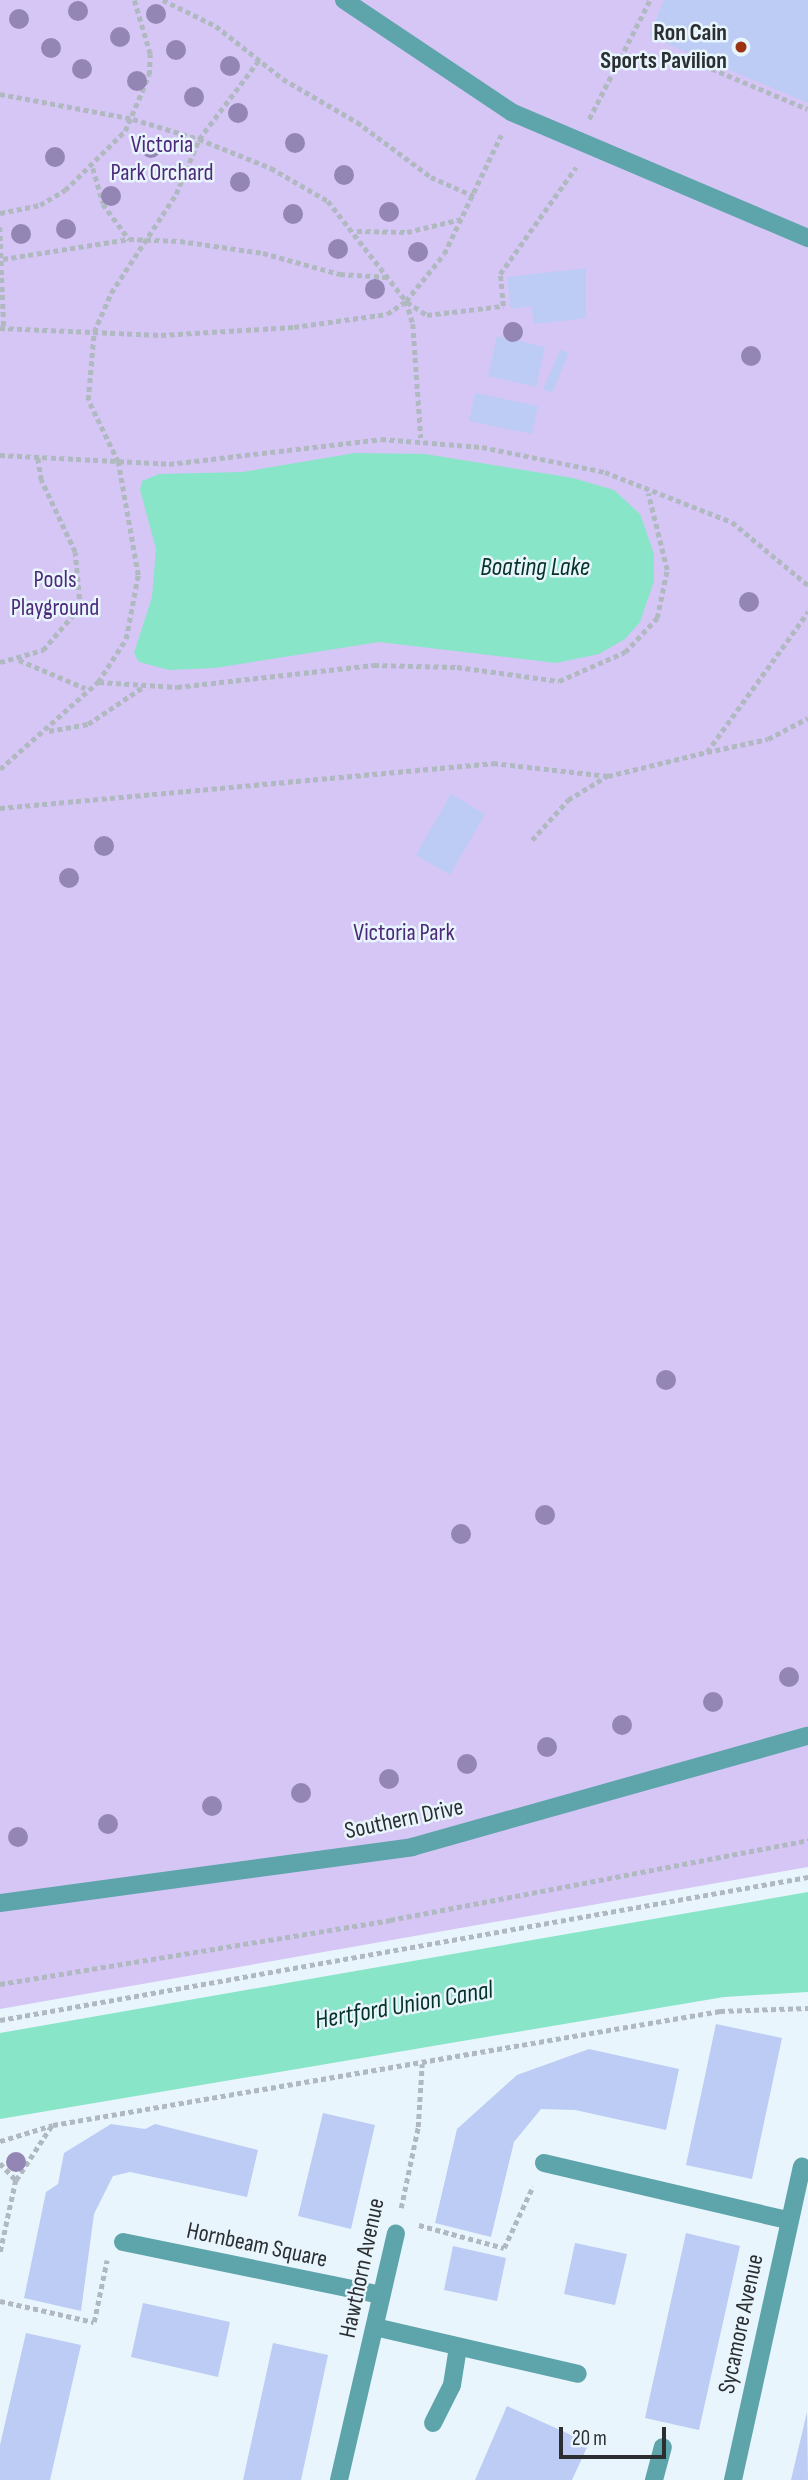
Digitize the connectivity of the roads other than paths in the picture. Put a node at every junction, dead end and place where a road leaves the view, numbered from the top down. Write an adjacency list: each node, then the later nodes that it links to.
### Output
1 (345, 0): 2 (street)
2 (808, 237)
3 (808, 1736): 4 (street, Southern Drive)
4 (0, 1903)
5 (544, 2163): 7 (street)
6 (802, 2167): 7 (street, Sycamore Avenue)
7 (787, 2220): 18 (street, Sycamore Avenue)
8 (397, 2226): 10 (street, Hawthorn Avenue)
9 (123, 2242): 10 (street, Hornbeam Square)
10 (381, 2295): 11 (street, Hawthorn Avenue)
11 (375, 2327): 12 (street); 16 (street, Hawthorn Avenue)
12 (458, 2347): 13 (street); 14 (street)
13 (578, 2374)
14 (433, 2423)
15 (663, 2447): 17 (street)
16 (339, 2480)
17 (654, 2480)
18 (733, 2480)

